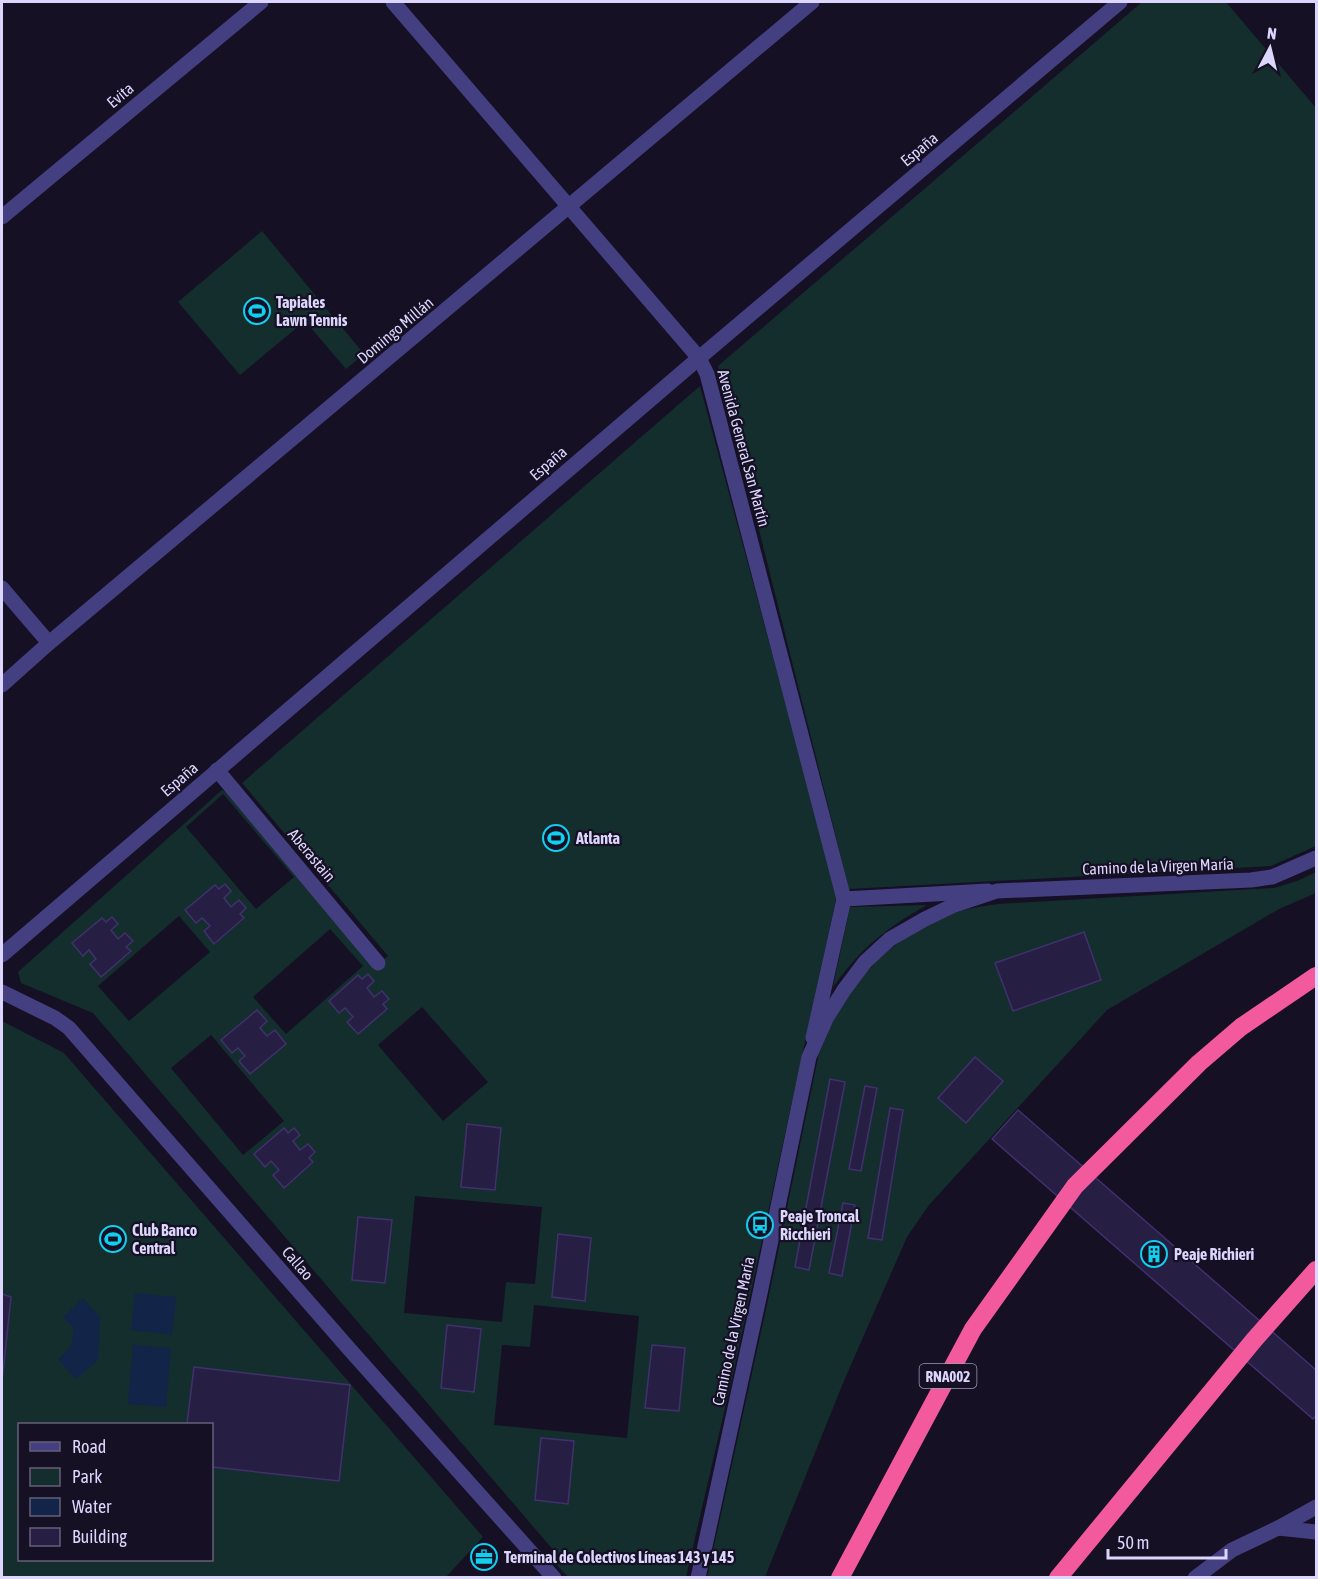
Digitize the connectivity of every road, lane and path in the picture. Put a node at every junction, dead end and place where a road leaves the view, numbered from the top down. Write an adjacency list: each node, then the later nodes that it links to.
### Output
1 (261, 2): 6 (street, Evita)
2 (393, 2): 5 (street, Avenida General San Martín)
3 (812, 2): 5 (street, Domingo Millán)
4 (1120, 2): 7 (street, España)
5 (568, 207): 7 (street, Avenida General San Martín); 9 (street, Domingo Millán)
6 (2, 217)
7 (699, 358): 11 (street, España); 14 (street, Avenida General San Martín)
8 (2, 588): 9 (street)
9 (49, 643): 10 (street, Domingo Millán)
10 (2, 685)
11 (217, 770): 15 (street, España); 16 (street, Aberastain)
12 (1317, 858): 13 (street, Camino de la Virgen María)
13 (997, 891): 14 (street, Camino de la Virgen María); 19 (street, Camino de la Virgen María)
14 (844, 899): 19 (street, Camino de la Virgen María)
15 (2, 955)
16 (378, 963)
17 (1317, 976): 26 (highway, RNA002)
18 (2, 992): 24 (street, Callao)
19 (809, 1057): 25 (street, Camino de la Virgen María)
20 (1317, 1270): 27 (highway)
21 (1317, 1507): 22 (street)
22 (1278, 1528): 23 (street); 28 (street)
23 (1317, 1532)
24 (554, 1578)
25 (698, 1578)
26 (840, 1578)
27 (1058, 1578)
28 (1195, 1578)

